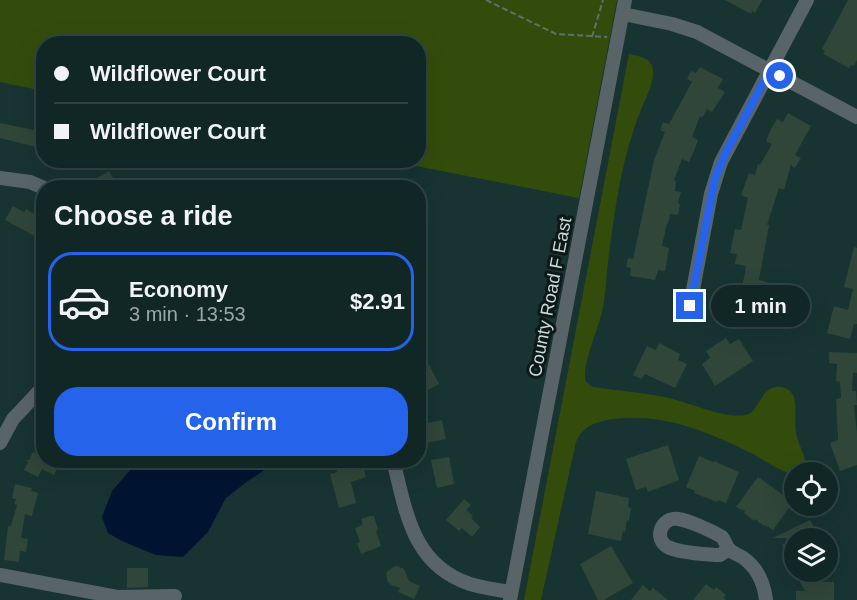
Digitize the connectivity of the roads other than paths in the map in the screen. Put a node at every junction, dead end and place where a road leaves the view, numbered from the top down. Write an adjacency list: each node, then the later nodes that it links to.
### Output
1 (807, 0): 3 (street)
2 (624, 7): 3 (street); 15 (street, County Road F East)
3 (770, 70): 4 (street); 7 (street)
4 (857, 117)
5 (0, 178): 6 (street)
6 (36, 185)
7 (690, 306)
8 (36, 393): 9 (street)
9 (4, 422): 10 (street)
10 (0, 443)
11 (395, 468): 15 (street)
12 (729, 549): 16 (street)
13 (0, 575): 14 (street)
14 (175, 596)
15 (511, 596)
16 (766, 600)

